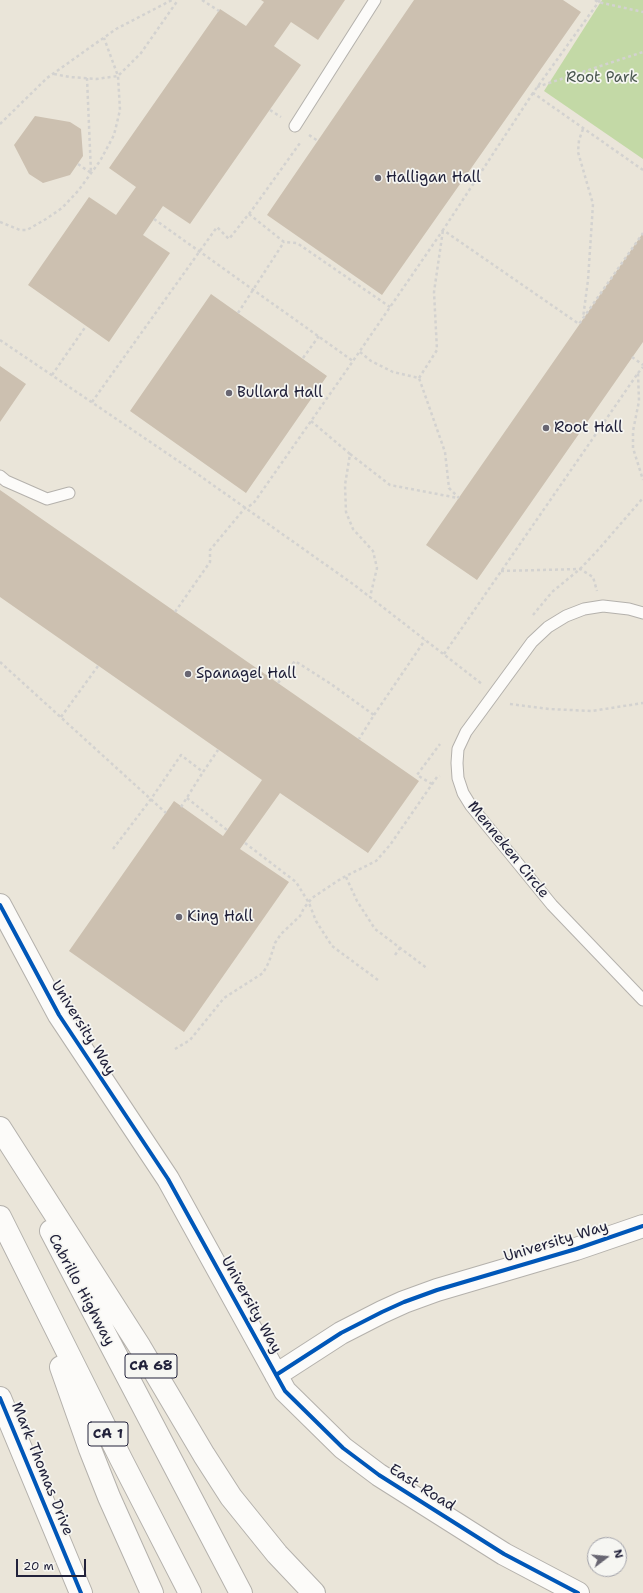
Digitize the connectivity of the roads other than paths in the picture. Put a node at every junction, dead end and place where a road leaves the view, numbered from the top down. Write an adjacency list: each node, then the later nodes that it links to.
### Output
1 (375, 0): 2 (lane)
2 (295, 126)
3 (0, 476): 4 (lane)
4 (69, 493)
5 (643, 613): 7 (lane, Menneken Circle)
6 (0, 905): 13 (main road, University Way)
7 (643, 1000)
8 (0, 1128): 19 (main road, CA 68)
9 (0, 1134): 18 (main road, Cabrillo Highway / CA 1)
10 (0, 1217): 12 (main road, CA 1)
11 (643, 1226): 13 (main road, University Way)
12 (29, 1275): 16 (main road); 17 (main road, CA 1)
13 (276, 1375): 20 (main road, East Road)
14 (0, 1398): 15 (main road, Mark Thomas Drive)
15 (81, 1593)
16 (152, 1593)
17 (190, 1593)
18 (241, 1593)
19 (314, 1593)
20 (578, 1593)

